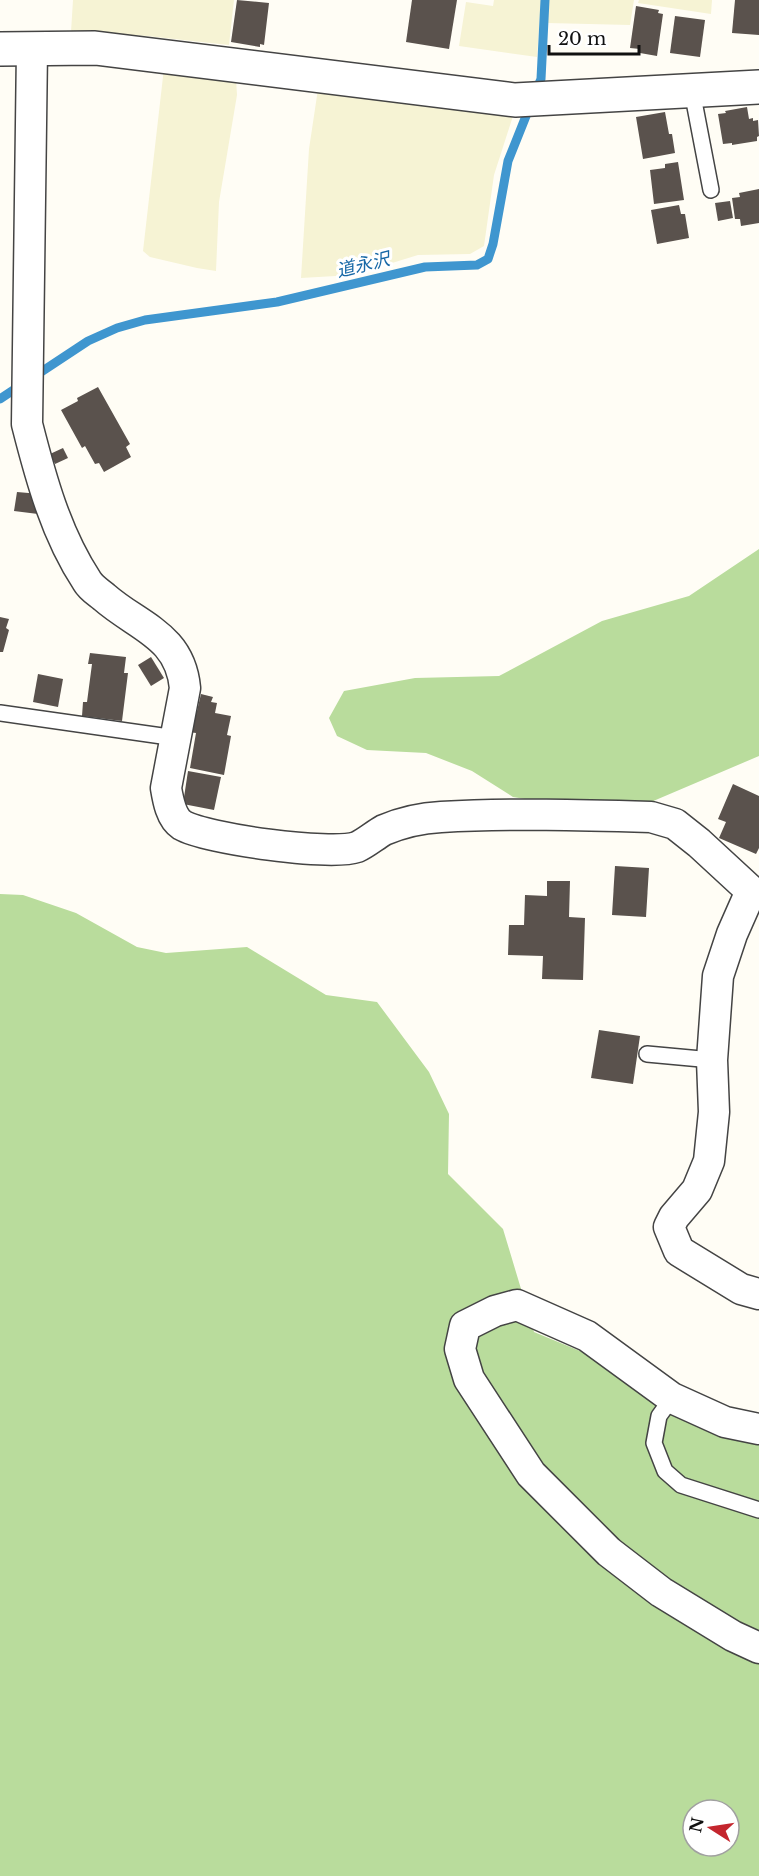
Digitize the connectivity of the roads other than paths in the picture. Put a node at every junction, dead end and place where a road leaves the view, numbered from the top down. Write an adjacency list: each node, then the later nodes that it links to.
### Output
1 (16, 49): 3 (street); 6 (street)
2 (759, 87): 3 (street)
3 (692, 91): 4 (lane)
4 (711, 190)
5 (0, 713): 6 (lane)
6 (176, 738): 7 (street)
7 (755, 892): 9 (street)
8 (647, 1054): 9 (lane)
9 (712, 1060): 10 (street)
10 (759, 1294)
11 (672, 1398): 12 (street); 13 (lane); 14 (street)
12 (759, 1429)
13 (759, 1510)
14 (759, 1648)

